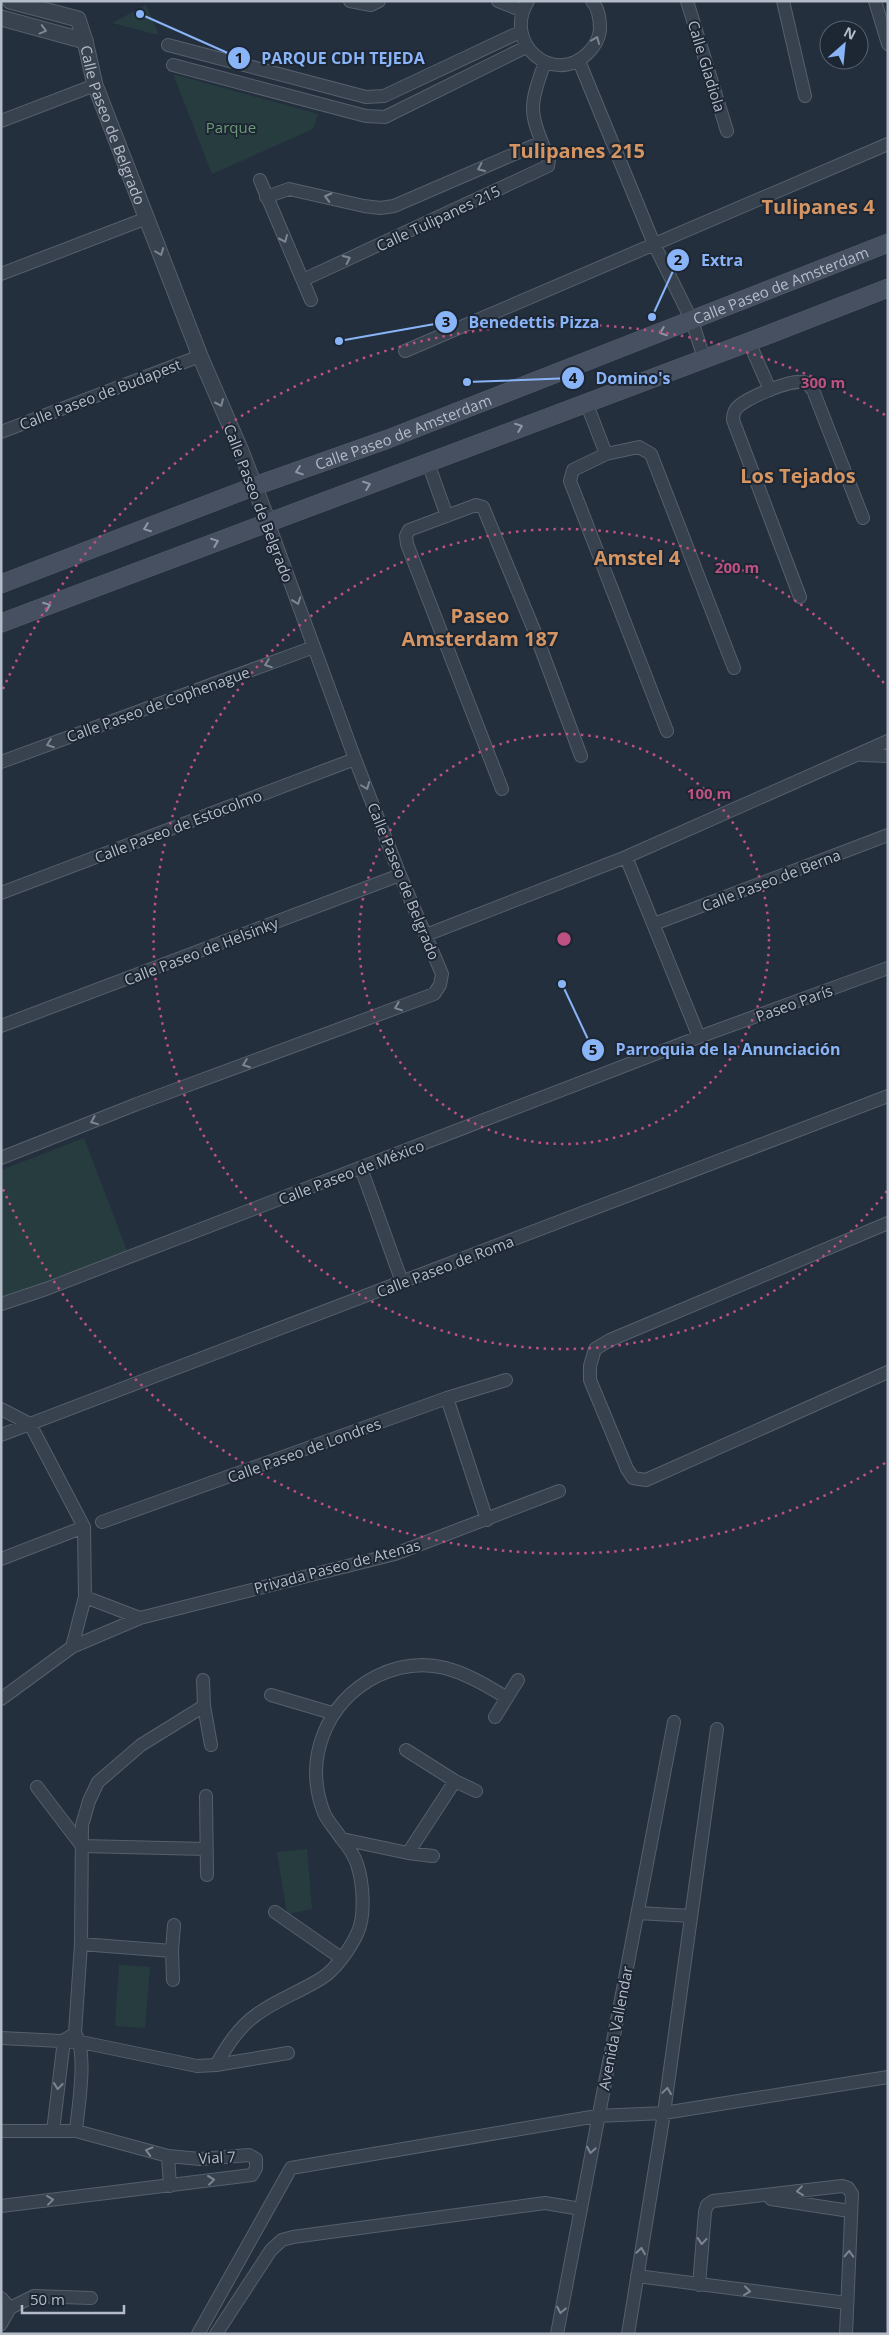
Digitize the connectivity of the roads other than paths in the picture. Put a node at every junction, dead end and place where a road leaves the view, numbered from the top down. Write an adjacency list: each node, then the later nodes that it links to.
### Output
1 (10, 1): 12 (street, Calle Paseo de Belgrado)
2 (350, 1): 3 (street)
3 (380, 1)
4 (498, 1): 9 (street)
5 (687, 1): 22 (street, Calle Gladiola)
6 (783, 1): 20 (street)
7 (876, 1): 13 (street)
8 (598, 3): 16 (street, one-way to 8)
9 (525, 6): 11 (street)
10 (1, 18): 12 (street, one-way to 12)
11 (520, 32): 14 (street); 15 (street)
12 (85, 41): 19 (street, Calle Paseo de Belgrado)
13 (888, 44)
14 (168, 45)
15 (526, 47): 17 (street); 18 (street)
16 (579, 61): 17 (street); 29 (street)
17 (545, 62): 23 (street, Calle Tulipanes 215)
18 (173, 65)
19 (96, 85): 21 (street); 27 (street, Calle Paseo de Belgrado)
20 (805, 96)
21 (1, 121)
22 (727, 131)
23 (542, 142): 26 (street, Calle Tulipanes 215, one-way to 26); 31 (street, Calle Tulipanes 215, one-way to 23)
24 (888, 144): 29 (street)
25 (260, 180): 26 (street)
26 (266, 197): 31 (street, one-way to 31)
27 (147, 218): 30 (street); 37 (street, Calle Paseo de Belgrado, one-way to 37)
28 (888, 243): 34 (main road, Calle Paseo de Amsterdam)
29 (654, 244): 34 (street); 36 (street)
30 (1, 274)
31 (303, 280): 33 (street)
32 (888, 288): 35 (main road)
33 (312, 300)
34 (692, 321): 38 (street); 44 (main road, Calle Paseo de Amsterdam, one-way to 44)
35 (749, 342): 38 (main road); 39 (street)
36 (405, 350)
37 (200, 356): 41 (street, Calle Paseo de Budapest); 44 (street, Calle Paseo de Belgrado, one-way to 44)
38 (704, 358): 40 (main road)
39 (770, 390): 46 (street); 49 (street)
40 (586, 402): 42 (street); 43 (main road, one-way to 40)
41 (1, 432)
42 (606, 454): 52 (street); 53 (street)
43 (428, 463): 45 (street); 47 (main road, one-way to 43)
44 (255, 486): 47 (street, Calle Paseo de Belgrado); 48 (main road, Calle Paseo de Amsterdam, one-way to 48)
45 (447, 516): 56 (street); 60 (street)
46 (863, 518)
47 (268, 522): 50 (main road, one-way to 47); 51 (street, Calle Paseo de Belgrado, one-way to 51)
48 (1, 584)
49 (800, 597)
50 (1, 623)
51 (314, 647): 58 (street, Calle Paseo de Belgrado); 59 (street, Calle Paseo de Cophenague, one-way to 59)
52 (734, 668)
53 (667, 731)
54 (888, 741): 55 (street)
55 (860, 754): 57 (street); 62 (street)
56 (581, 756)
57 (888, 756)
58 (355, 759): 63 (street, Calle Paseo de Belgrado, one-way to 63); 64 (street, Calle Paseo de Estocolmo)
59 (1, 762)
60 (502, 788)
61 (888, 835): 65 (street, Calle Paseo de Berna)
62 (626, 857): 65 (street); 66 (street)
63 (400, 875): 66 (street, Calle Paseo de Belgrado); 68 (street, Calle Paseo de Helsinky)
64 (1, 892)
65 (654, 924): 69 (street)
66 (426, 935): 71 (street, Calle Paseo de Belgrado, one-way to 71)
67 (888, 968): 69 (street, Paseo París)
68 (1, 1026)
69 (699, 1037): 72 (street, Calle Paseo de México)
70 (888, 1096): 74 (street, Calle Paseo de Roma)
71 (1, 1158)
72 (361, 1168): 74 (street); 75 (street, Calle Paseo de México)
73 (888, 1223): 76 (street)
74 (402, 1282): 80 (street, Calle Paseo de Roma)
75 (1, 1304)
76 (888, 1372)
77 (506, 1380): 78 (street, Calle Paseo de Londres)
78 (447, 1398): 83 (street); 84 (street, Calle Paseo de Londres)
79 (1, 1409): 80 (street)
80 (30, 1424): 81 (street, Calle Paseo de Roma); 85 (street)
81 (1, 1435)
82 (559, 1491): 83 (street, Privada Paseo de Atenas)
83 (487, 1520): 88 (street, Privada Paseo de Atenas)
84 (102, 1522)
85 (84, 1527): 86 (street); 87 (street)
86 (1, 1559)
87 (86, 1597): 88 (street); 89 (street)
88 (140, 1618): 89 (street, Privada Paseo de Atenas)
89 (72, 1647): 94 (street, Privada Paseo de Atenas)
90 (203, 1680): 95 (street)
91 (518, 1680): 93 (street)
92 (271, 1695): 96 (street)
93 (507, 1698): 96 (street); 97 (street)
94 (1, 1699)
95 (204, 1706): 100 (street); 107 (street)
96 (332, 1713): 106 (street)
97 (495, 1717)
98 (674, 1722): 113 (street, Avenida Vallendar)
99 (717, 1729): 114 (street)
100 (212, 1745)
101 (406, 1750): 102 (street)
102 (455, 1781): 104 (street); 109 (street)
103 (37, 1787): 107 (street)
104 (476, 1791)
105 (206, 1796): 108 (street)
106 (342, 1839): 109 (street); 118 (street)
107 (82, 1846): 108 (street); 116 (street)
108 (206, 1849): 111 (street)
109 (408, 1853): 110 (street)
110 (433, 1856)
111 (207, 1875)
112 (275, 1912): 118 (street)
113 (638, 1913): 114 (street); 127 (street, Avenida Vallendar)
114 (691, 1916): 126 (street, one-way to 114)
115 (174, 1924): 117 (street)
116 (81, 1944): 117 (street); 121 (street)
117 (172, 1951): 119 (street)
118 (341, 1958): 124 (street)
119 (173, 1980)
120 (1, 2038): 122 (street)
121 (78, 2038): 122 (street); 124 (street); 129 (street)
122 (64, 2040): 128 (street, one-way to 128)
123 (288, 2053): 124 (street)
124 (216, 2065)
125 (888, 2077): 126 (street)
126 (664, 2113): 127 (street); 137 (street, one-way to 126)
127 (597, 2116): 135 (street, Avenida Vallendar, one-way to 135); 144 (street)
128 (53, 2131): 129 (street, Vial 7); 130 (street, Vial 7)
129 (76, 2131): 131 (street, Vial 7, one-way to 129)
130 (1, 2132)
131 (168, 2156): 132 (street); 132 (street, Vial 7, one-way to 131)
132 (170, 2186): 134 (street, Vial 7, one-way to 132)
133 (755, 2196): 136 (street); 136 (street, one-way to 133); 138 (street, one-way to 138)
134 (1, 2206)
135 (581, 2209): 145 (street); 146 (street, Avenida Vallendar, one-way to 146)
136 (850, 2211): 141 (street, one-way to 136)
137 (637, 2276): 138 (street); 147 (street)
138 (699, 2285): 141 (street, one-way to 141)
139 (1, 2298): 142 (street)
140 (91, 2298): 142 (street)
141 (847, 2303): 148 (street)
142 (10, 2308): 143 (street)
143 (1, 2324)
144 (198, 2334)
145 (216, 2334)
146 (557, 2334)
147 (628, 2334)
148 (846, 2334)

